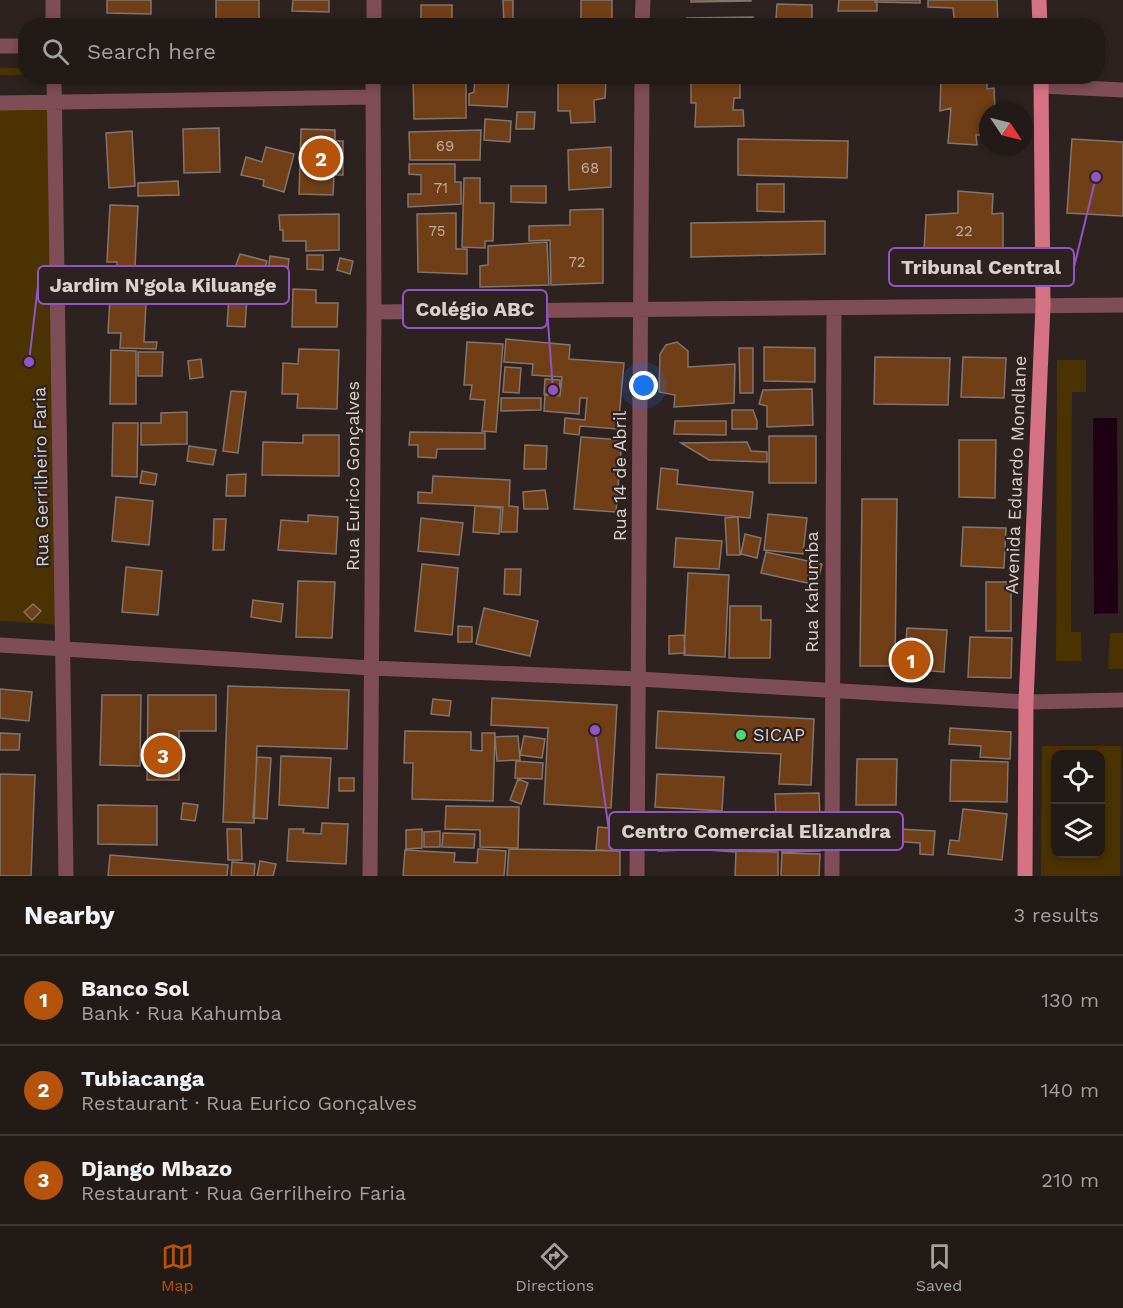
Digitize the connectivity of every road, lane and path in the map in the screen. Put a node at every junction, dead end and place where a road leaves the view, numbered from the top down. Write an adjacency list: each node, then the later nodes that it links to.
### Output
1 (53, 0): 5 (street)
2 (374, 0): 6 (street)
3 (643, 0): 7 (street)
4 (1039, 0): 8 (main road)
5 (53, 18)
6 (374, 18)
7 (642, 18)
8 (1040, 18)
9 (0, 46): 10 (street)
10 (18, 46)
11 (54, 84): 18 (street, Rua Gerrilheiro Faria)
12 (373, 84): 17 (street, Rua Eurico Gonçalves)
13 (642, 84): 23 (street, Rua 14 de Abril)
14 (1041, 84): 21 (main road, Avenida Eduardo Mondlane)
15 (1068, 84): 16 (street)
16 (1123, 90)
17 (373, 97): 18 (street); 24 (street, Rua Eurico Gonçalves)
18 (55, 102): 19 (street); 26 (street, Rua Gerrilheiro Faria)
19 (0, 103)
20 (1123, 305): 21 (street)
21 (1043, 306): 22 (street); 31 (main road, Avenida Eduardo Mondlane)
22 (834, 308): 23 (street); 29 (street, Rua Kahumba)
23 (639, 309): 24 (street); 28 (street, Rua 14 de Abril)
24 (374, 312): 27 (street, Rua Eurico Gonçalves)
25 (0, 645): 26 (street)
26 (63, 649): 27 (street); 32 (street, Rua Gerrilheiro Faria)
27 (371, 669): 28 (street); 33 (street, Rua Eurico Gonçalves)
28 (639, 679): 29 (street); 34 (street, Rua 14 de Abril)
29 (831, 691): 31 (street); 35 (street, Rua Kahumba)
30 (1123, 700): 31 (street)
31 (1026, 702): 36 (main road, Avenida Eduardo Mondlane)
32 (66, 876)
33 (369, 876)
34 (637, 876)
35 (832, 876)
36 (1025, 876)

